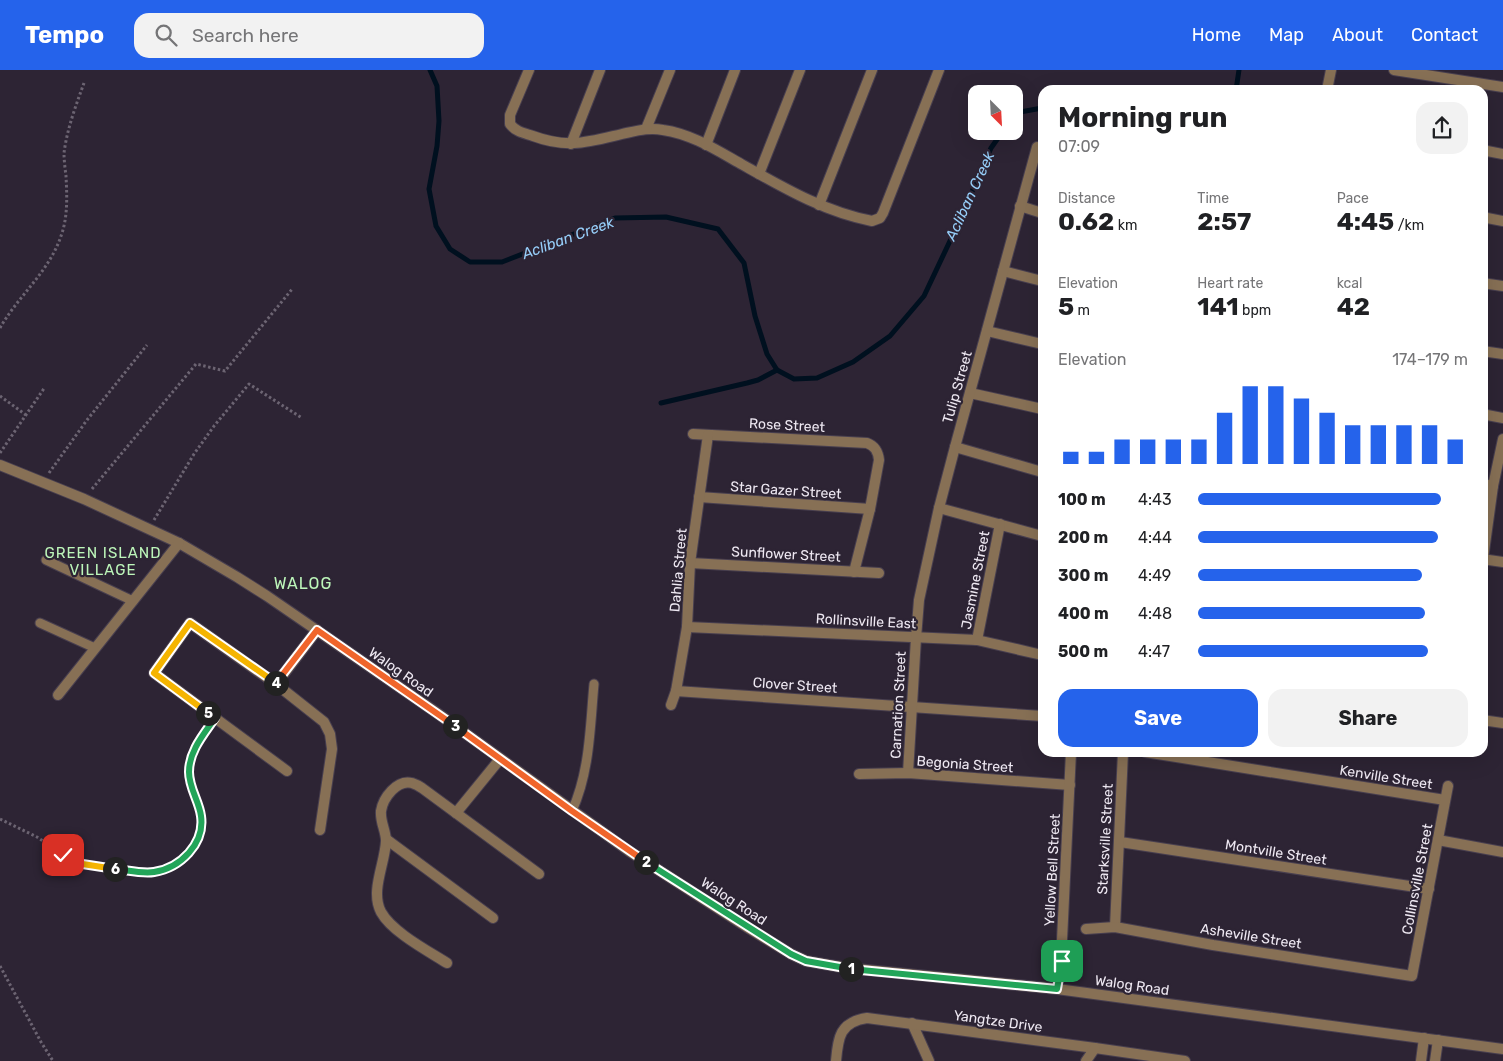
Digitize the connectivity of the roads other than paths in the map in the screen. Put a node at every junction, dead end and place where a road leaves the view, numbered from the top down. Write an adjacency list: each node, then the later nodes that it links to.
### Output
1 (529, 70): 15 (street)
2 (600, 70): 15 (street)
3 (670, 70): 14 (street)
4 (735, 70): 16 (street)
5 (800, 70): 20 (street)
6 (872, 70): 21 (street)
7 (939, 70): 21 (street)
8 (1331, 70): 10 (street)
9 (1394, 70): 11 (street)
10 (1328, 85)
11 (1485, 85)
12 (1488, 86): 13 (street)
13 (1503, 88)
14 (646, 129): 15 (street); 16 (street)
15 (571, 144)
16 (706, 145): 20 (street)
17 (1488, 151): 19 (street)
18 (1038, 154): 22 (street, Tulip Street)
19 (1503, 154)
20 (759, 174): 21 (street)
21 (819, 205)
22 (1020, 206): 23 (street); 26 (street, Tulip Street)
23 (1038, 212)
24 (1488, 218): 25 (street)
25 (1503, 221)
26 (1003, 271): 27 (street); 30 (street, Tulip Street)
27 (1038, 280)
28 (1488, 284): 29 (street)
29 (1503, 286)
30 (987, 331): 31 (street); 34 (street, Tulip Street)
31 (1038, 343)
32 (1488, 351): 33 (street)
33 (1503, 354)
34 (970, 393): 35 (street); 41 (street, Tulip Street)
35 (1038, 408)
36 (1488, 415): 37 (street)
37 (1503, 418)
38 (693, 434): 39 (street, Rose Street)
39 (708, 435): 46 (street, Dahlia Street); 48 (street, Rose Street)
40 (1503, 439): 45 (street)
41 (955, 447): 43 (street); 47 (street, Tulip Street)
42 (0, 465): 52 (street, Walog Road)
43 (1038, 471)
44 (1488, 485): 45 (street)
45 (1493, 486): 50 (street)
46 (699, 498): 48 (street, Star Gazer Street); 56 (street, Dahlia Street)
47 (939, 508): 49 (street); 63 (street, Tulip Street)
48 (870, 509): 57 (street)
49 (1000, 524): 51 (street); 64 (street, Jasmine Street)
50 (1488, 524)
51 (1038, 535)
52 (179, 543): 59 (street); 62 (street, Walog Road)
53 (46, 560): 59 (lane)
54 (1488, 561): 55 (street)
55 (1503, 562)
56 (690, 563): 57 (street, Sunflower Street); 61 (street, Dahlia Street)
57 (854, 572): 58 (street, Sunflower Street)
58 (880, 574)
59 (133, 601): 65 (street)
60 (40, 623): 65 (lane)
61 (687, 627): 63 (street, Rollinsville East); 69 (street, Dahlia Street)
62 (317, 630): 67 (street); 79 (street, Walog Road)
63 (916, 638): 64 (street, Rollinsville East); 72 (street, Carnation Street)
64 (977, 640): 66 (street, Rollinsville East)
65 (95, 648): 70 (street)
66 (1038, 653)
67 (276, 684): 80 (street); 88 (street)
68 (594, 684): 86 (lane)
69 (676, 691): 71 (street, Dahlia Street); 72 (street, Clover Street)
70 (58, 695)
71 (671, 705)
72 (912, 707): 73 (street, Clover Street); 81 (street, Carnation Street)
73 (1038, 716)
74 (1488, 721): 75 (street)
75 (1503, 723)
76 (1071, 757): 83 (street, Yellow Bell Street)
77 (1123, 757): 91 (street, Starksville Street)
78 (1176, 757): 85 (street, Kenville Street)
79 (500, 759): 86 (street, Walog Road); 87 (street)
80 (287, 772)
81 (908, 773): 82 (street, Begonia Street); 83 (street, Begonia Street)
82 (859, 774)
83 (1070, 785): 100 (street, Yellow Bell Street)
84 (1448, 786): 85 (street, Collinsville Street)
85 (1445, 800): 90 (street, Collinsville Street)
86 (572, 811): 100 (street, Walog Road)
87 (456, 813): 89 (street); 93 (street)
88 (320, 830)
89 (386, 840): 95 (street); 98 (street)
90 (1438, 840): 92 (street); 94 (street, Collinsville Street)
91 (1120, 842): 94 (street, Montville Street); 96 (street, Starksville Street)
92 (1503, 852)
93 (540, 874)
94 (1429, 889): 99 (street, Collinsville Street)
95 (493, 918)
96 (1115, 926): 97 (street, Asheville Street); 99 (street, Asheville Street)
97 (1086, 929)
98 (447, 963)
99 (1412, 976)
100 (1057, 989): 102 (street, Walog Road)
101 (912, 1024): 104 (street, Yangtze Drive); 106 (street, Yangtze Drive); 107 (street)
102 (1424, 1038): 103 (street, Walog Road); 110 (street)
103 (1438, 1040): 105 (street, Walog Road); 111 (street)
104 (1095, 1048): 108 (street); 109 (street, Yangtze Drive)
105 (1503, 1049)
106 (836, 1061)
107 (929, 1061)
108 (1086, 1061)
109 (1185, 1061)
110 (1420, 1061)
111 (1435, 1061)

